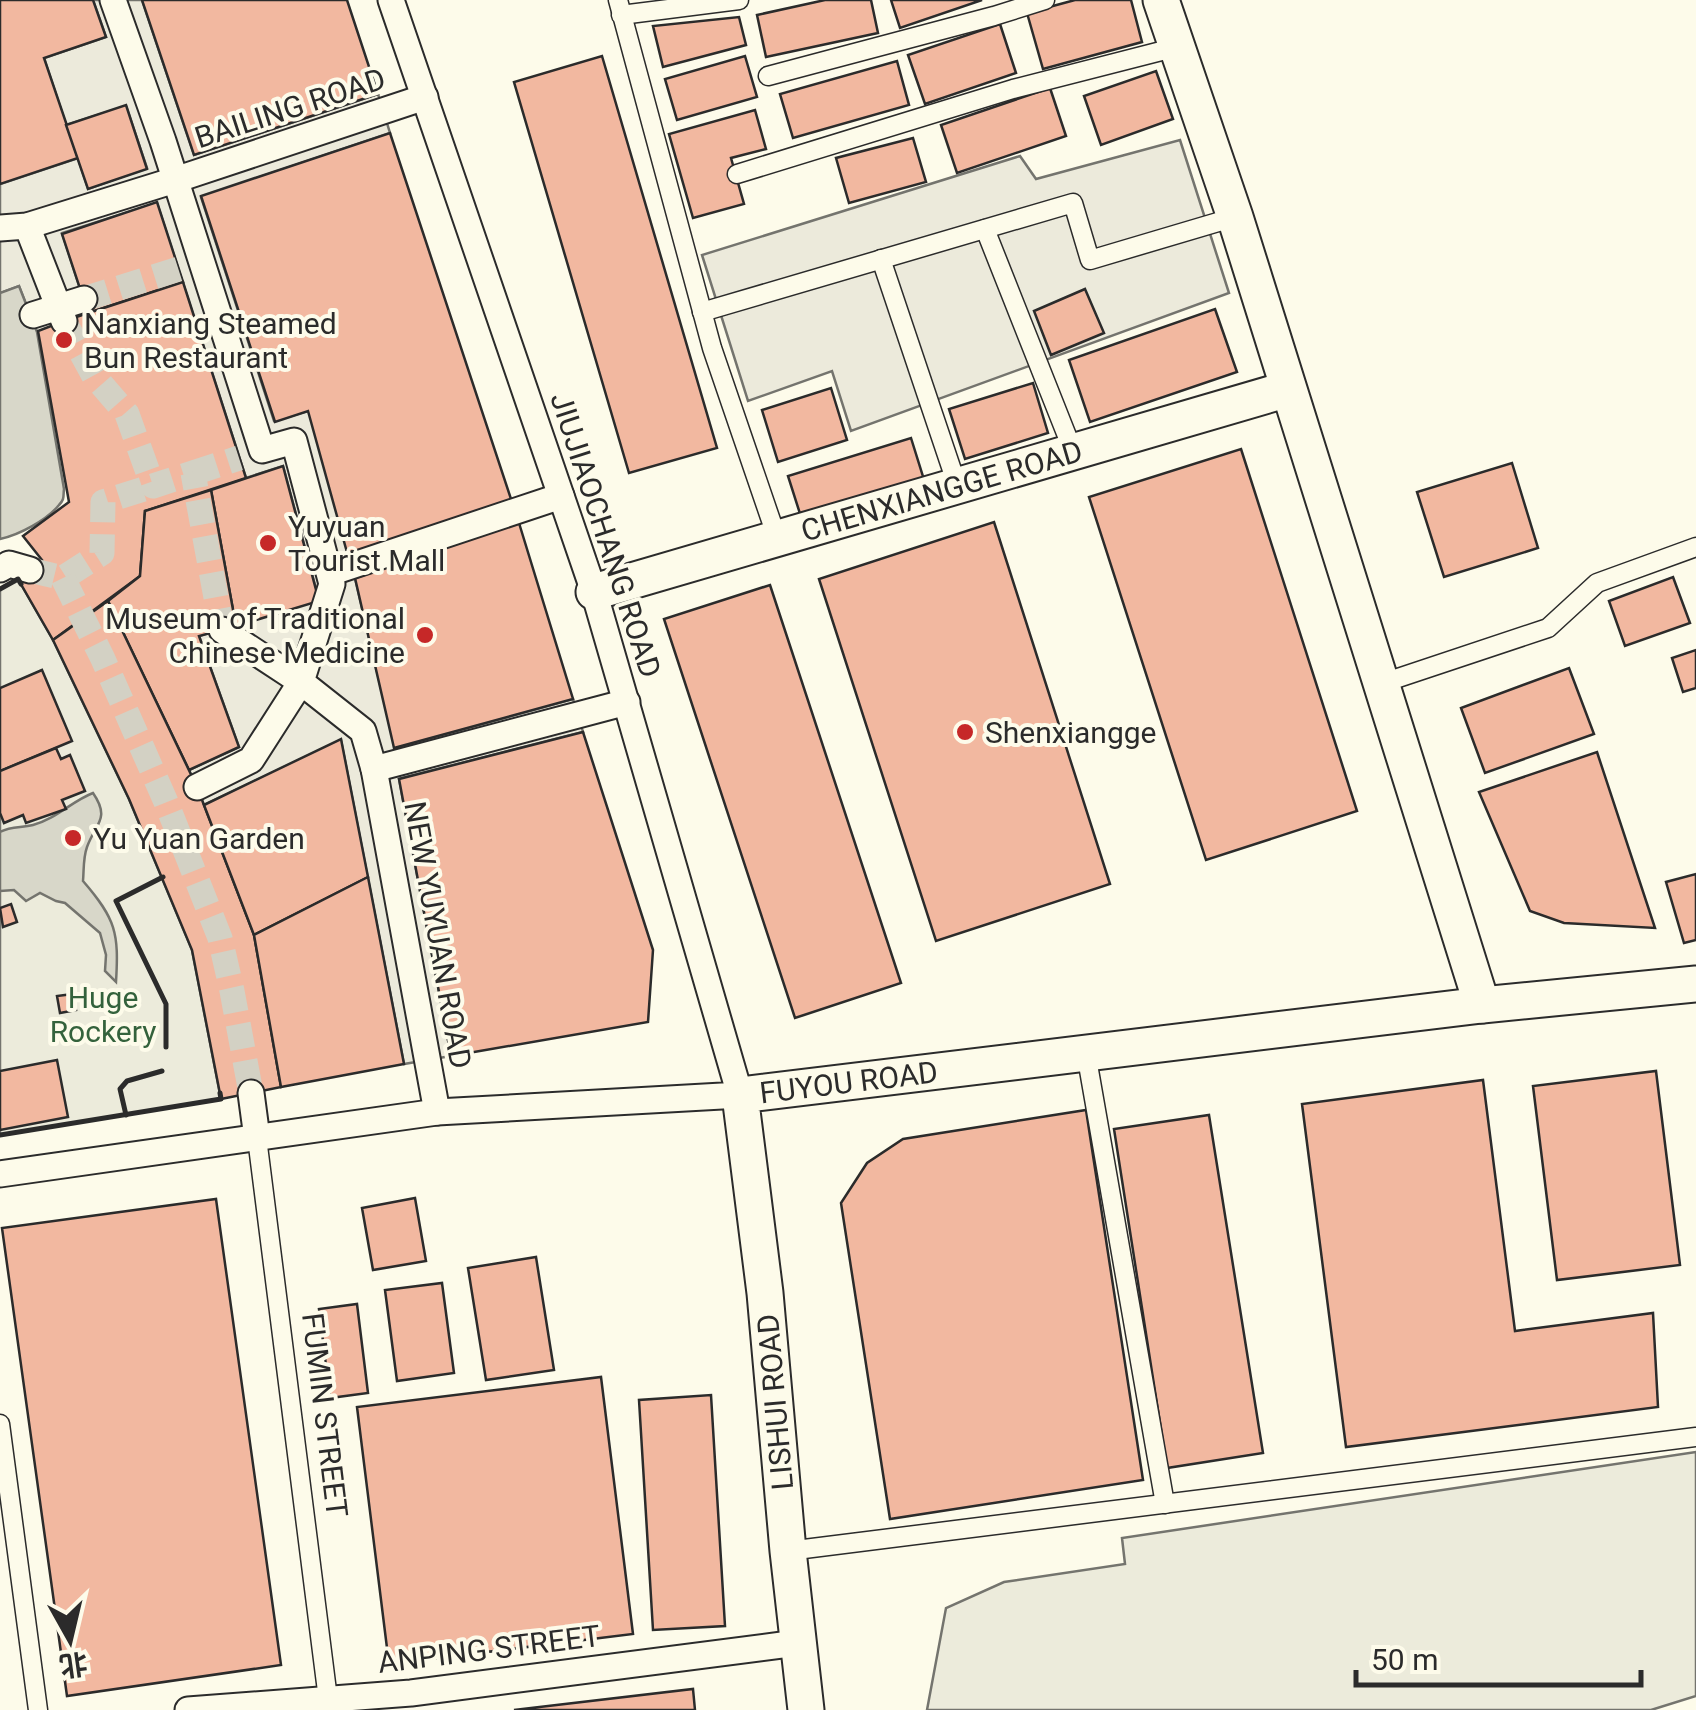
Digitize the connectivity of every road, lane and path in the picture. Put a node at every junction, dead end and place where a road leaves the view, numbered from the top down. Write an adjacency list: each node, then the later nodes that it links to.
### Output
1 (114, 0): 11 (street)
2 (392, 0): 9 (street, JIUJIAOCHANG ROAD)
3 (739, 0): 6 (lane)
4 (1045, 0): 8 (lane)
5 (1160, 0): 7 (street)
6 (619, 8): 18 (lane)
7 (1177, 48): 10 (lane); 12 (street)
8 (768, 76)
9 (425, 97): 11 (street, BAILING ROAD); 22 (street, JIUJIAOCHANG ROAD)
10 (737, 174)
11 (175, 180): 13 (street, BAILING ROAD); 27 (street)
12 (1235, 217): 15 (lane); 19 (street)
13 (27, 226): 14 (street, BAILING ROAD); 17 (street)
14 (0, 228)
15 (986, 229): 16 (lane); 20 (lane)
16 (881, 259): 18 (lane); 21 (lane)
17 (84, 299)
18 (702, 312): 23 (lane)
19 (1288, 389): 20 (street, CHENXIANGGE ROAD); 31 (street)
20 (1073, 451): 21 (street, CHENXIANGGE ROAD)
21 (957, 485): 23 (street, CHENXIANGGE ROAD)
22 (561, 496): 27 (street); 28 (street, JIUJIAOCHANG ROAD)
23 (777, 538): 28 (street, CHENXIANGGE ROAD)
24 (1696, 548): 31 (lane)
25 (0, 569): 26 (street)
26 (30, 570)
27 (330, 573): 30 (street)
28 (594, 592): 32 (street, JIUJIAOCHANG ROAD)
29 (222, 630): 30 (street, NEW YUYUAN ROAD)
30 (301, 682): 33 (street, NEW YUYUAN ROAD); 34 (street)
31 (1380, 684): 36 (street)
32 (627, 702): 33 (street); 39 (street, JIUJIAOCHANG ROAD)
33 (374, 769): 40 (street, NEW YUYUAN ROAD)
34 (196, 787)
35 (1696, 984): 36 (street, FUYOU ROAD)
36 (1482, 1005): 37 (street, FUYOU ROAD)
37 (1086, 1053): 39 (street, FUYOU ROAD); 45 (lane)
38 (250, 1093): 41 (street)
39 (740, 1095): 40 (street, FUYOU ROAD); 46 (street, LISHUI ROAD)
40 (437, 1112): 41 (street, FUYOU ROAD)
41 (257, 1138): 42 (street, FUYOU ROAD); 48 (lane, FUMIN STREET)
42 (0, 1174)
43 (0, 1424): 50 (lane)
44 (1696, 1437): 45 (lane)
45 (1165, 1504): 46 (lane)
46 (788, 1552): 47 (street, LISHUI ROAD)
47 (797, 1643): 49 (street, ANPING STREET); 52 (street, LISHUI ROAD)
48 (328, 1699): 49 (street, ANPING STREET); 51 (street, ANPING STREET)
49 (412, 1702)
50 (38, 1710)
51 (188, 1710)
52 (806, 1710)

